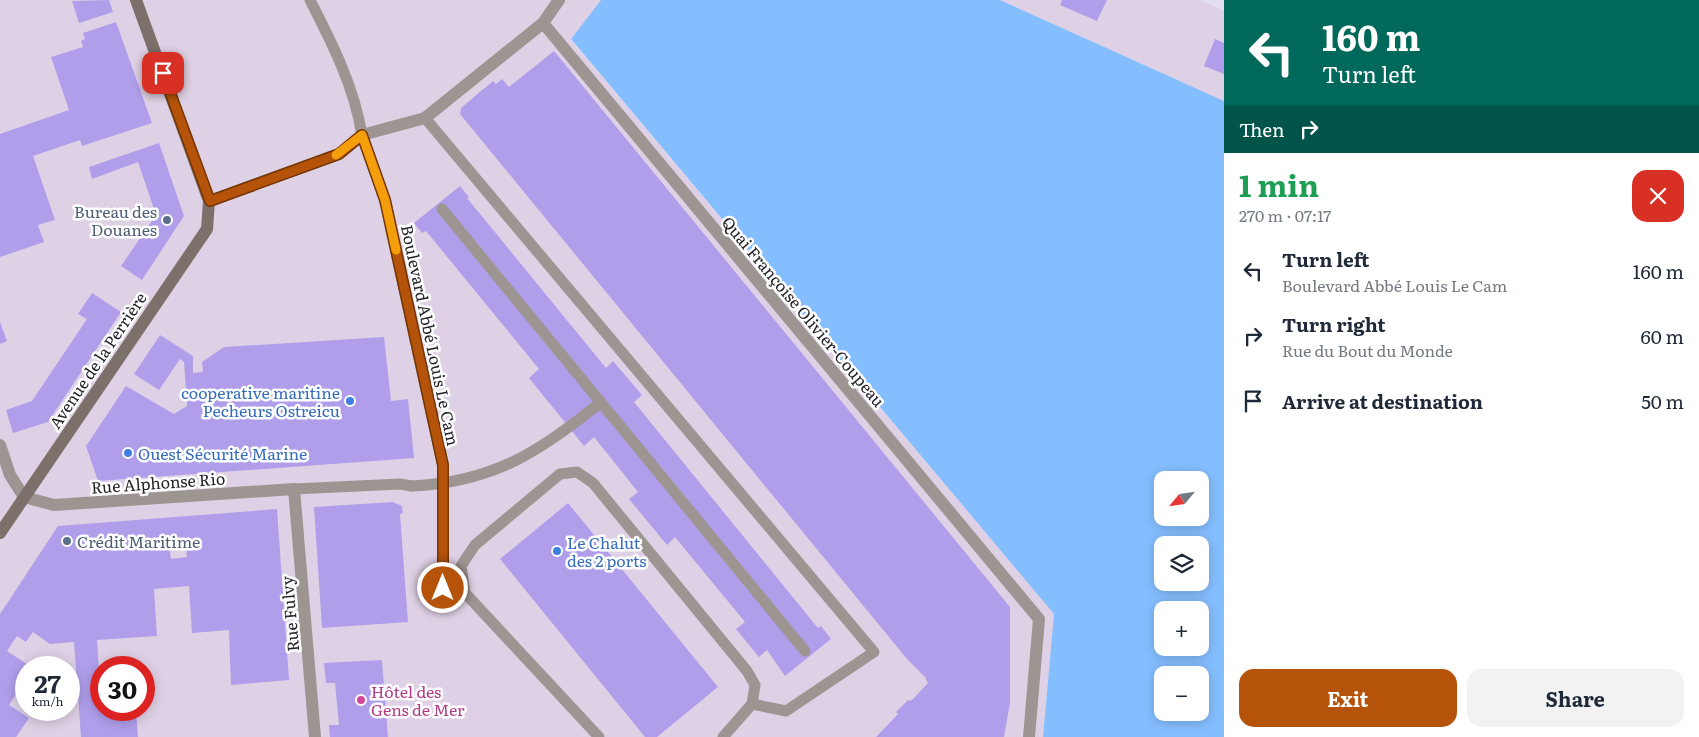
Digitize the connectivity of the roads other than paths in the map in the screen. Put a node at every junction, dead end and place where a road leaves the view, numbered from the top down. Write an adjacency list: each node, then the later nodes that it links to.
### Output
1 (136, 0): 7 (street)
2 (310, 0): 6 (lane, Boulevard Abbé Louis Le Cam)
3 (559, 0): 4 (street)
4 (543, 23): 5 (street); 20 (street, Quai Françoise Olivier-Coupeau)
5 (425, 118): 6 (street); 16 (lane)
6 (362, 135): 7 (lane); 14 (street, Boulevard Abbé Louis Le Cam)
7 (210, 201): 12 (street, Avenue de la Perrière)
8 (442, 209): 9 (lane)
9 (601, 402): 11 (lane, bridge); 15 (lane)
10 (0, 445): 12 (street)
11 (294, 489): 12 (street, Rue Alphonse Rio); 17 (street, Rue Fulvy)
12 (24, 497): 13 (street, Avenue de la Perrière)
13 (0, 533)
14 (443, 606)
15 (805, 650)
16 (752, 704): 18 (lane); 19 (lane)
17 (315, 737)
18 (599, 737)
19 (723, 737)
20 (1029, 737)

